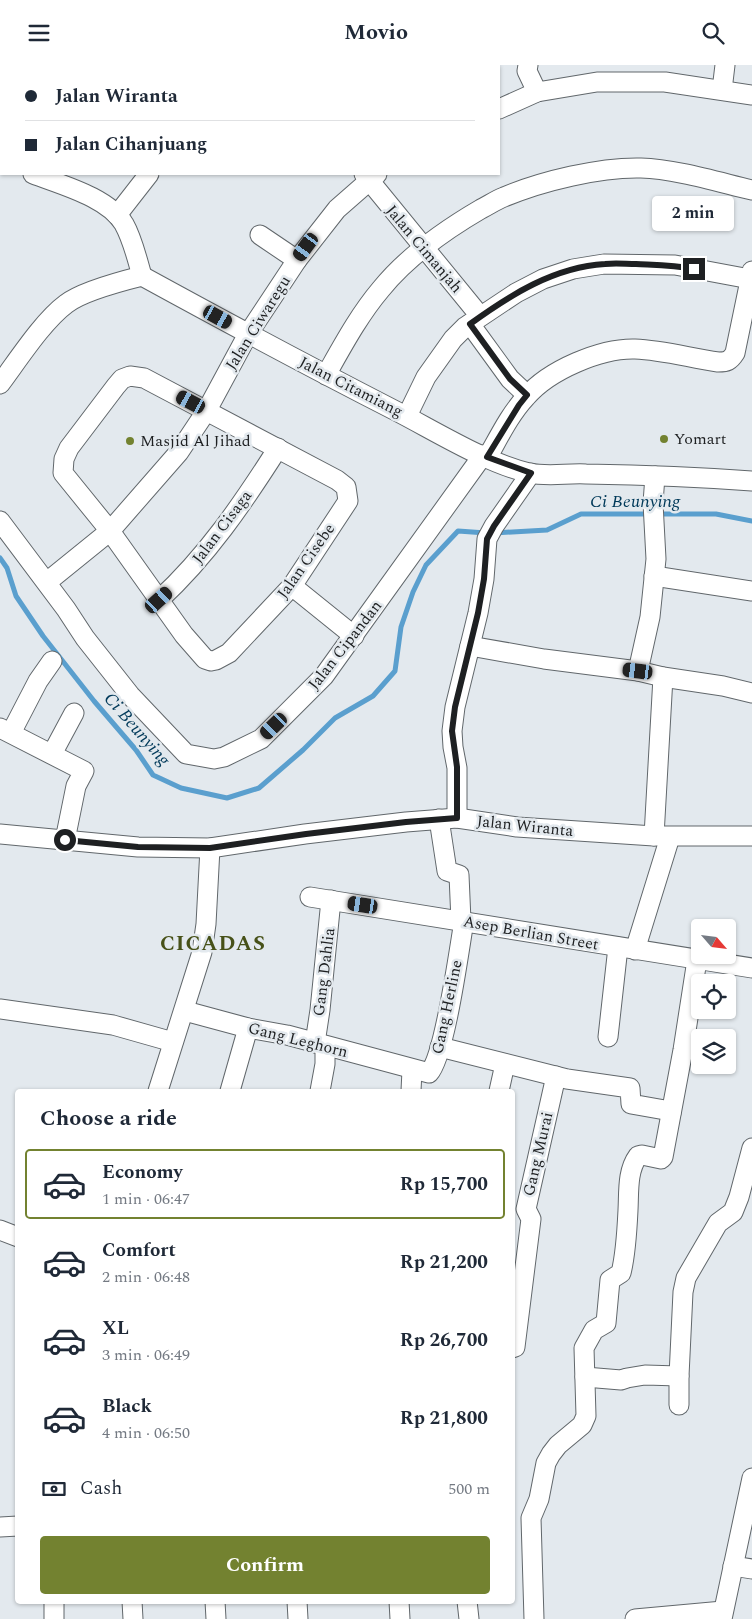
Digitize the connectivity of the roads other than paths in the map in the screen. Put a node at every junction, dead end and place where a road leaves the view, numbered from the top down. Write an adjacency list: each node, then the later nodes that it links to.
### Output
1 (528, 65): 5 (street)
2 (725, 65): 4 (street)
3 (625, 73): 4 (street); 5 (street)
4 (722, 90): 6 (street)
5 (537, 92): 7 (street)
6 (752, 95)
7 (500, 109)
8 (35, 175): 12 (street)
9 (148, 175): 12 (street)
10 (369, 176): 14 (street, Jalan Cimanjah); 15 (street, Jalan Ciwaregu)
11 (752, 190): 14 (street)
12 (117, 215): 17 (street)
13 (260, 235): 15 (street)
14 (422, 247): 18 (street, Jalan Cimanjah); 20 (street)
15 (298, 260): 19 (street, Jalan Ciwaregu)
16 (751, 275): 18 (street); 22 (street)
17 (142, 276): 19 (street, Jalan Citamiang); 21 (street)
18 (475, 320): 22 (street, Jalan Cimanjah); 24 (street)
19 (248, 334): 20 (street, Jalan Citamiang); 23 (street, Jalan Ciwaregu)
20 (326, 375): 24 (street, Jalan Citamiang)
21 (0, 384)
22 (527, 395): 26 (street)
23 (207, 410): 25 (street, Jalan Cisebe); 31 (street, Jalan Ciwaregu); 31 (street, Jalan Cisebe)
24 (407, 416): 26 (street, Jalan Citamiang)
25 (278, 448): 34 (street, Jalan Cisebe); 36 (street, Jalan Cisaga)
26 (485, 456): 27 (street, Jalan Citamiang); 37 (street, Jalan Cipandan)
27 (531, 473): 28 (street, Jalan Citamiang); 38 (street)
28 (655, 477): 29 (street, Jalan Citamiang); 32 (street)
29 (752, 481)
30 (0, 521): 33 (street, Jalan Cipandan)
31 (110, 531): 33 (street, Jalan Ciwaregu); 36 (street, Jalan Cisebe)
32 (654, 576): 35 (street); 40 (street)
33 (47, 582): 37 (street, Jalan Cipandan)
34 (292, 586): 36 (street, Jalan Cisebe); 37 (street)
35 (752, 591)
36 (159, 600)
37 (354, 636)
38 (470, 646): 40 (street); 46 (street)
39 (52, 661): 44 (street)
40 (638, 671): 41 (street)
41 (663, 677): 42 (street); 49 (street)
42 (752, 693)
43 (74, 713): 45 (street)
44 (6, 731): 45 (street)
45 (52, 754): 50 (street)
46 (448, 818): 49 (street, Jalan Wiranta); 51 (street, Jalan Wiranta); 54 (street, Gang Herline)
47 (0, 834): 50 (street, Jalan Wiranta)
48 (752, 835): 49 (street, Jalan Wiranta)
49 (662, 837): 55 (street)
50 (65, 840): 51 (street, Jalan Wiranta)
51 (210, 848): 61 (street)
52 (310, 897): 53 (street, Asep Berlian Street)
53 (331, 901): 54 (street, Asep Berlian Street); 65 (street, Gang Dahlia)
54 (462, 921): 55 (street, Asep Berlian Street); 66 (street, Gang Herline)
55 (627, 949): 56 (street, Asep Berlian Street); 63 (street)
56 (691, 959)
57 (696, 964): 75 (street)
58 (724, 964): 59 (street, Asep Berlian Street)
59 (752, 968)
60 (0, 1009): 64 (street)
61 (185, 1011): 62 (street, Gang Leghorn); 64 (street)
62 (248, 1028): 65 (street, Gang Leghorn); 71 (street)
63 (608, 1037)
64 (173, 1042): 70 (street)
65 (320, 1044): 68 (street, Gang Leghorn); 72 (street, Gang Dahlia)
66 (440, 1047): 67 (street); 68 (street, Gang Herline)
67 (505, 1064): 69 (street); 74 (street)
68 (412, 1070): 73 (street)
69 (556, 1076): 75 (street); 79 (street, Gang Murai)
70 (159, 1089)
71 (231, 1089)
72 (320, 1089)
73 (410, 1089)
74 (499, 1089)
75 (672, 1113): 81 (street)
76 (752, 1148): 80 (street)
77 (0, 1230): 78 (street)
78 (15, 1236)
79 (515, 1347)
80 (679, 1376): 81 (street); 82 (street)
81 (585, 1377): 102 (street)
82 (679, 1405)
83 (752, 1478): 84 (street)
84 (748, 1511): 87 (street)
85 (15, 1526): 86 (street)
86 (0, 1527)
87 (733, 1567): 88 (street); 95 (street)
88 (752, 1569)
89 (54, 1604): 96 (street)
90 (132, 1604): 97 (street)
91 (215, 1604): 98 (street)
92 (297, 1604): 99 (street)
93 (399, 1604): 100 (street)
94 (467, 1604): 101 (street)
95 (723, 1615): 103 (street)
96 (54, 1619)
97 (133, 1619)
98 (216, 1619)
99 (298, 1619)
100 (400, 1619)
101 (469, 1619)
102 (534, 1619)
103 (636, 1619)

